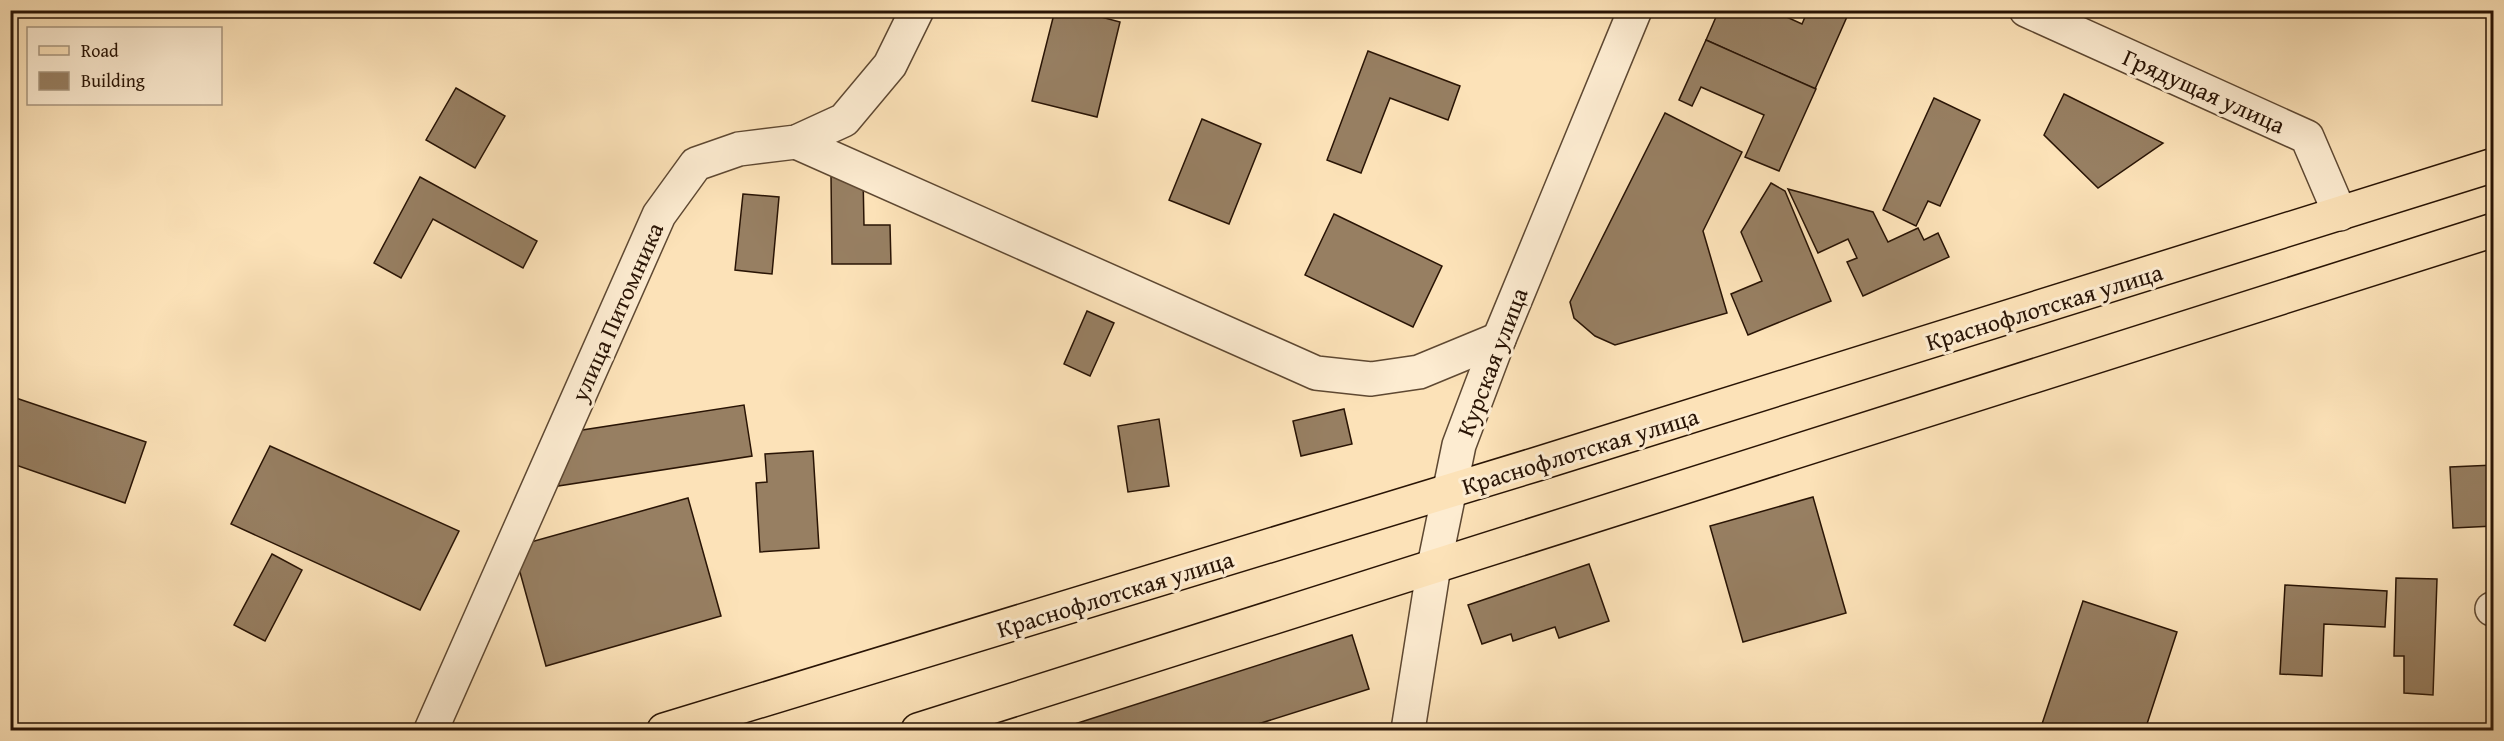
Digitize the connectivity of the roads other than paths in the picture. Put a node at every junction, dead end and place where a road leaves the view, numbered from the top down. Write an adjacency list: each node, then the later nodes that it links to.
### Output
1 (918, 10): 4 (street, улица Питомника)
2 (1635, 10): 8 (street, Курская улица)
3 (2026, 10): 6 (street, Грядущая улица)
4 (796, 142): 8 (street); 11 (street, улица Питомника)
5 (2493, 165): 6 (main road, Краснофлотская улица)
6 (2340, 214): 9 (main road, Краснофлотская улица)
7 (2493, 230): 10 (main road)
8 (1499, 339): 9 (street, Курская улица)
9 (1448, 492): 10 (street, Курская улица); 12 (main road, Краснофлотская улица)
10 (1434, 566): 13 (main road); 14 (street, Курская улица)
11 (431, 730)
12 (664, 730)
13 (918, 730)
14 (1408, 730)

